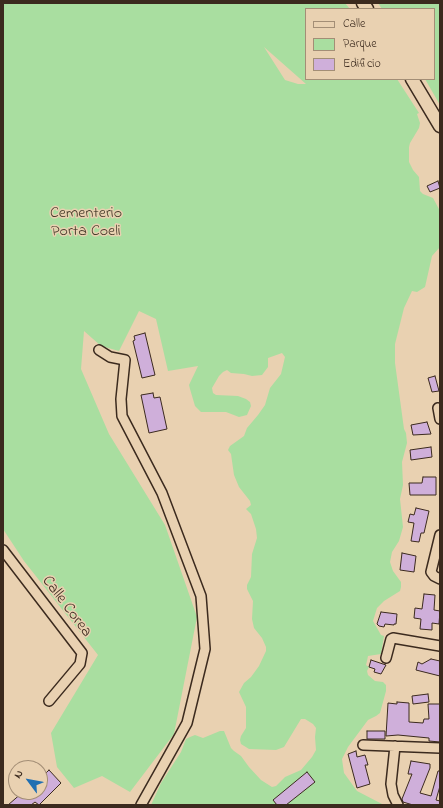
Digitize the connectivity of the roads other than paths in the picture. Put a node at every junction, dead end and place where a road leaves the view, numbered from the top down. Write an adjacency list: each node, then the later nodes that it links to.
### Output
1 (413, 80): 2 (street)
2 (440, 126)
3 (99, 350): 15 (street)
4 (438, 408): 5 (street)
5 (440, 419)
6 (440, 535): 8 (street)
7 (3, 550): 11 (street, Calle Corea)
8 (440, 579)
9 (440, 646): 10 (street)
10 (386, 658)
11 (49, 702)
12 (362, 745): 13 (street)
13 (395, 746): 14 (street); 16 (street)
14 (440, 748)
15 (141, 805)
16 (398, 805)

